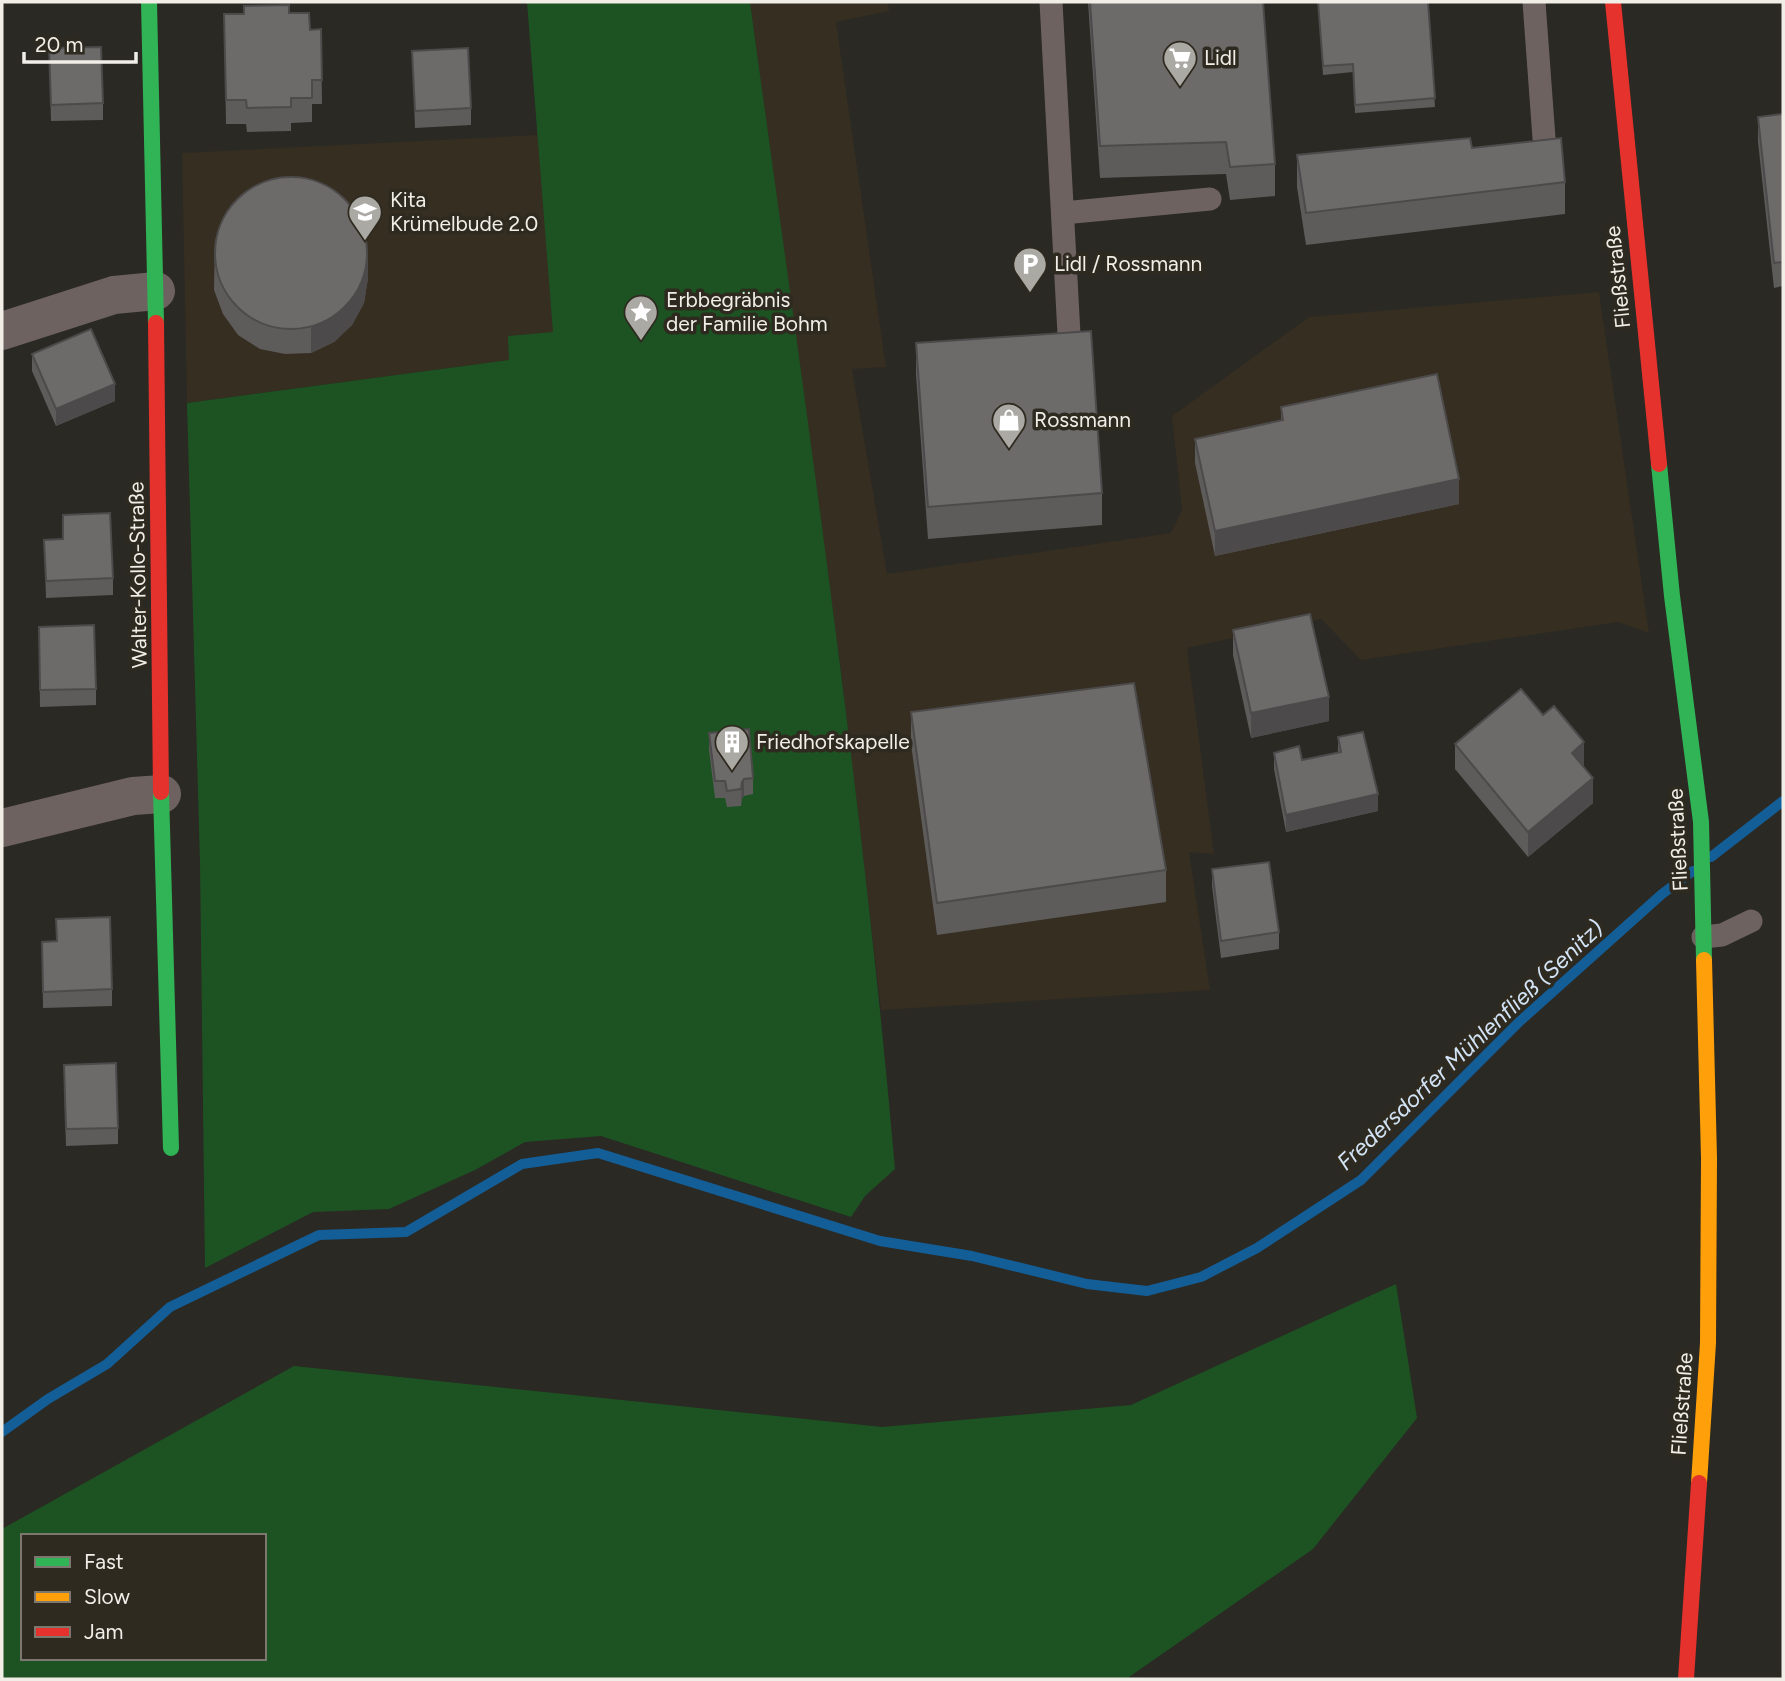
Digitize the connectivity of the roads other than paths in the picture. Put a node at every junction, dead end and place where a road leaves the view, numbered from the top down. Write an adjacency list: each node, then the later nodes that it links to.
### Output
1 (149, 2): 8 (street, Walter-Kollo-Straße)
2 (1051, 2): 7 (lane)
3 (1534, 2): 5 (lane)
4 (1613, 2): 14 (street, Fließstraße)
5 (1544, 138)
6 (1210, 199): 7 (lane)
7 (1063, 213): 10 (lane)
8 (156, 291): 9 (street); 11 (street, Walter-Kollo-Straße)
9 (2, 331)
10 (1069, 334)
11 (162, 794): 12 (street); 15 (street, Walter-Kollo-Straße)
12 (2, 828)
13 (1751, 921): 14 (lane)
14 (1703, 929): 16 (street, Fließstraße)
15 (171, 1148)
16 (1686, 1679)

